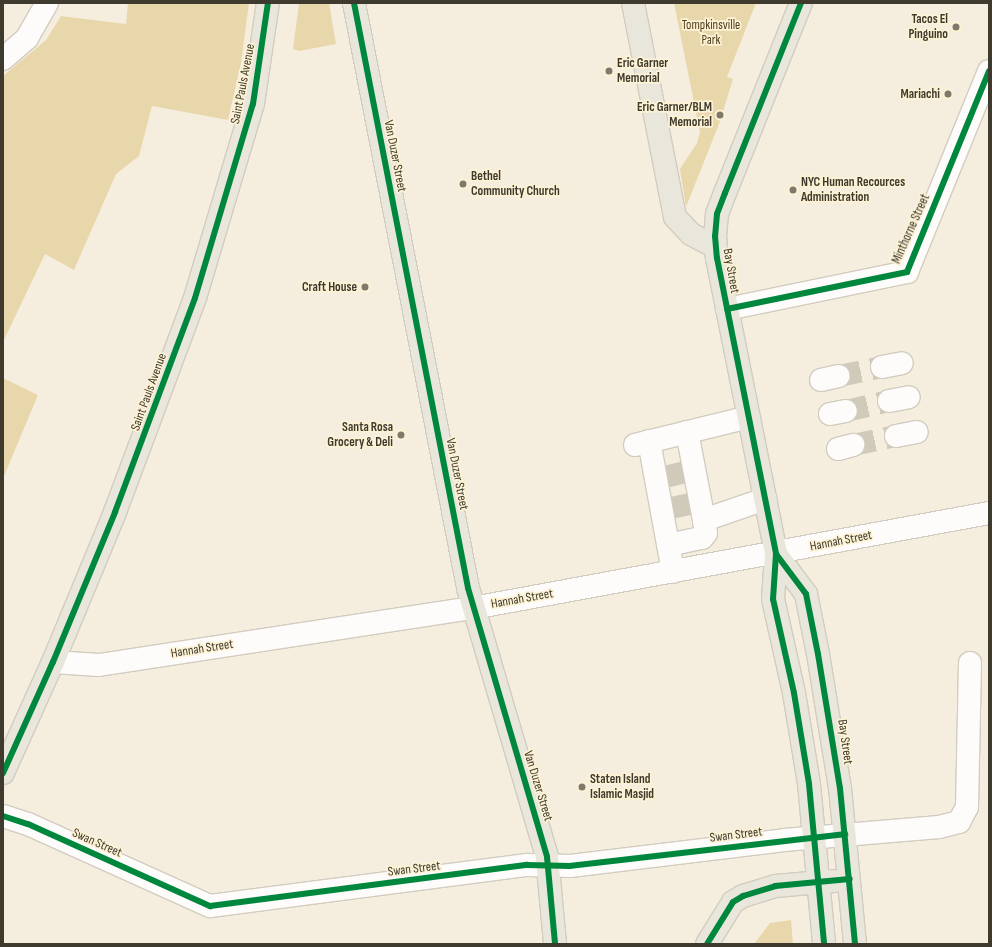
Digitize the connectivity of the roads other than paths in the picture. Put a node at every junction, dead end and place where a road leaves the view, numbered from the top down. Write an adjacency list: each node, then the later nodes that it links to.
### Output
1 (47, 3): 6 (street)
2 (268, 3): 19 (main road, Saint Pauls Avenue)
3 (354, 3): 18 (main road, Van Duzer Street)
4 (633, 3): 8 (main road, Bay Street)
5 (801, 3): 8 (main road, Bay Street)
6 (3, 59)
7 (989, 71): 9 (street, Minthorne Street)
8 (715, 247): 9 (main road, Bay Street)
9 (727, 309): 10 (main road, Bay Street)
10 (749, 417): 11 (street); 12 (main road, Bay Street)
11 (687, 432): 13 (street); 15 (street)
12 (765, 499): 13 (street); 16 (main road, Bay Street)
13 (700, 509): 15 (street)
14 (989, 513): 16 (street, Hannah Street)
15 (668, 545): 17 (street)
16 (776, 554): 17 (street, Hannah Street); 23 (main road, Bay Street); 24 (main road, Bay Street)
17 (673, 572): 18 (street, Hannah Street)
18 (473, 608): 19 (street, Hannah Street); 25 (main road, Van Duzer Street)
19 (53, 662): 21 (main road, Saint Pauls Avenue)
20 (970, 663): 23 (street, Swan Street)
21 (3, 773)
22 (3, 816): 25 (street, Swan Street)
23 (845, 834): 24 (street, Swan Street); 26 (main road, Bay Street)
24 (815, 837): 25 (street, Swan Street); 27 (main road, Bay Street)
25 (549, 866): 28 (main road, Van Duzer Street)
26 (850, 879): 27 (main road); 31 (main road, Bay Street)
27 (819, 882): 29 (main road); 30 (main road, Bay Street)
28 (555, 944)
29 (707, 944)
30 (824, 944)
31 (855, 944)

